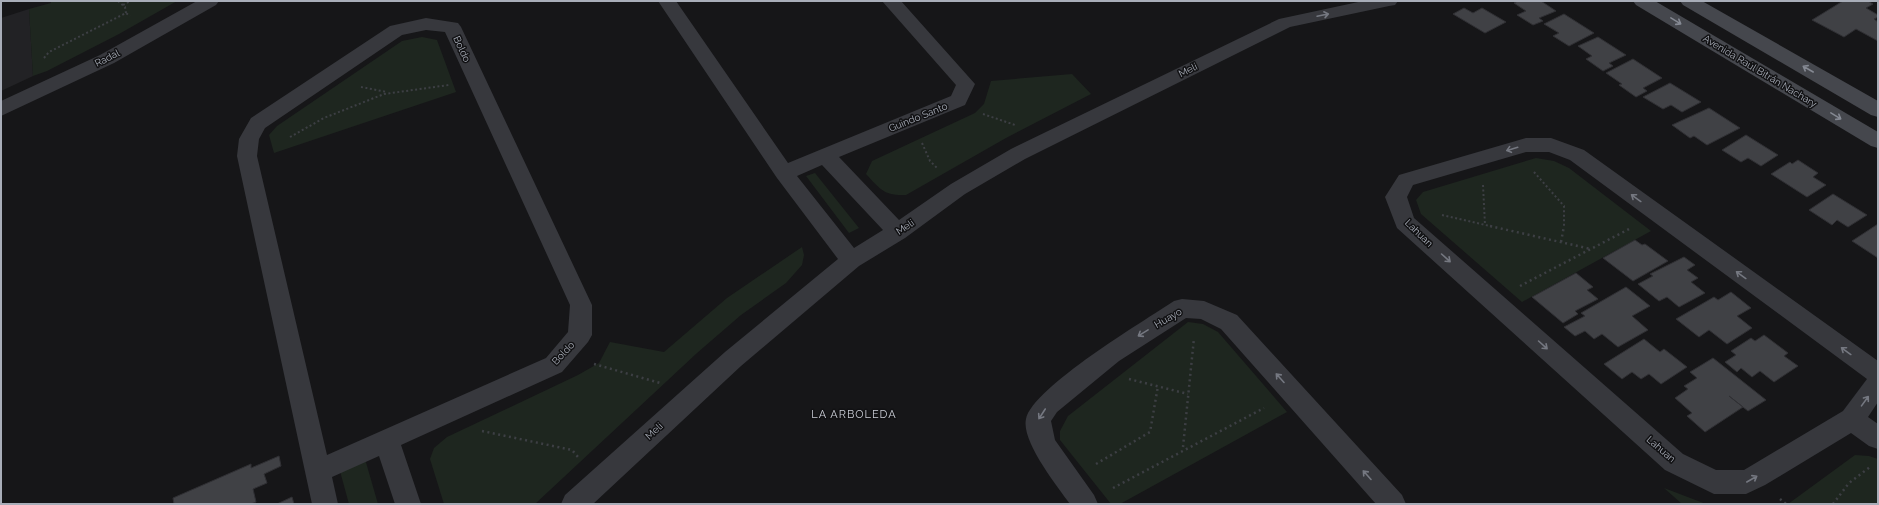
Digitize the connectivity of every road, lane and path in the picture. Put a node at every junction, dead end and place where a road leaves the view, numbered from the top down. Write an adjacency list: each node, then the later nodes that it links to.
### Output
1 (118, 1): 10 (path)
2 (130, 1): 10 (path)
3 (210, 1): 15 (street, Radal)
4 (667, 1): 24 (street)
5 (891, 1): 14 (street, Guindo Santo)
6 (1307, 1): 12 (street, Meli)
7 (1389, 1): 12 (street, Meli, one-way to 7)
8 (1642, 1): 18 (main road, Avenida Raúl Bitrán Nachary, one-way to 18)
9 (1689, 1): 16 (main road, one-way to 9)
10 (123, 5): 11 (path)
11 (126, 13)
12 (1285, 23): 19 (street, Meli)
13 (477, 80): 23 (path); 23 (street, Boldo); 35 (street, Boldo)
14 (950, 104): 17 (street, Guindo Santo); 19 (path)
15 (1, 108)
16 (1878, 110)
17 (911, 120): 21 (street, Guindo Santo); 25 (path)
18 (1878, 141)
19 (1040, 143): 25 (street, Meli)
20 (1514, 148): 22 (street, one-way to 22); 27 (street, one-way to 20); 30 (path)
21 (825, 155): 24 (street, Guindo Santo); 29 (street)
22 (1481, 158): 26 (street); 28 (path)
23 (248, 162): 49 (street, Boldo)
24 (784, 173): 32 (street)
25 (958, 189): 29 (street, Meli)
26 (1399, 205): 28 (path); 33 (street, Lahuan, one-way to 33)
27 (1658, 214): 31 (path); 37 (street, one-way to 27)
28 (1485, 225): 30 (path)
29 (898, 232): 32 (street, Meli)
30 (1561, 242): 31 (path)
31 (1591, 249): 33 (path)
32 (852, 260): 40 (street, Meli)
33 (1493, 300): 44 (street, Lahuan, one-way to 44)
34 (1197, 309): 36 (street, Huayo, one-way to 36); 41 (street, Huayo, one-way to 34); 42 (path)
35 (562, 355): 40 (path); 43 (street, Boldo)
36 (1092, 370): 39 (path); 50 (street, Huayo, one-way to 50)
37 (1878, 374)
38 (1878, 383): 44 (street, Lahuan, one-way to 38)
39 (1158, 386): 42 (path); 50 (path)
40 (696, 393): 51 (street, Meli)
41 (1293, 393): 55 (path); 56 (street, Huayo, one-way to 41)
42 (1188, 394): 47 (path)
43 (472, 402): 46 (street, Boldo); 51 (path)
44 (1852, 419): 45 (street)
45 (1878, 438)
46 (387, 440): 49 (street, Boldo); 53 (street)
47 (1182, 447)
48 (1878, 467): 57 (path)
49 (318, 471): 52 (street, Boldo)
50 (1068, 480): 55 (street, Huayo)
51 (597, 484): 54 (street, Meli)
52 (325, 504)
53 (408, 504)
54 (574, 504)
55 (1084, 504)
56 (1393, 504)
57 (1833, 504)

